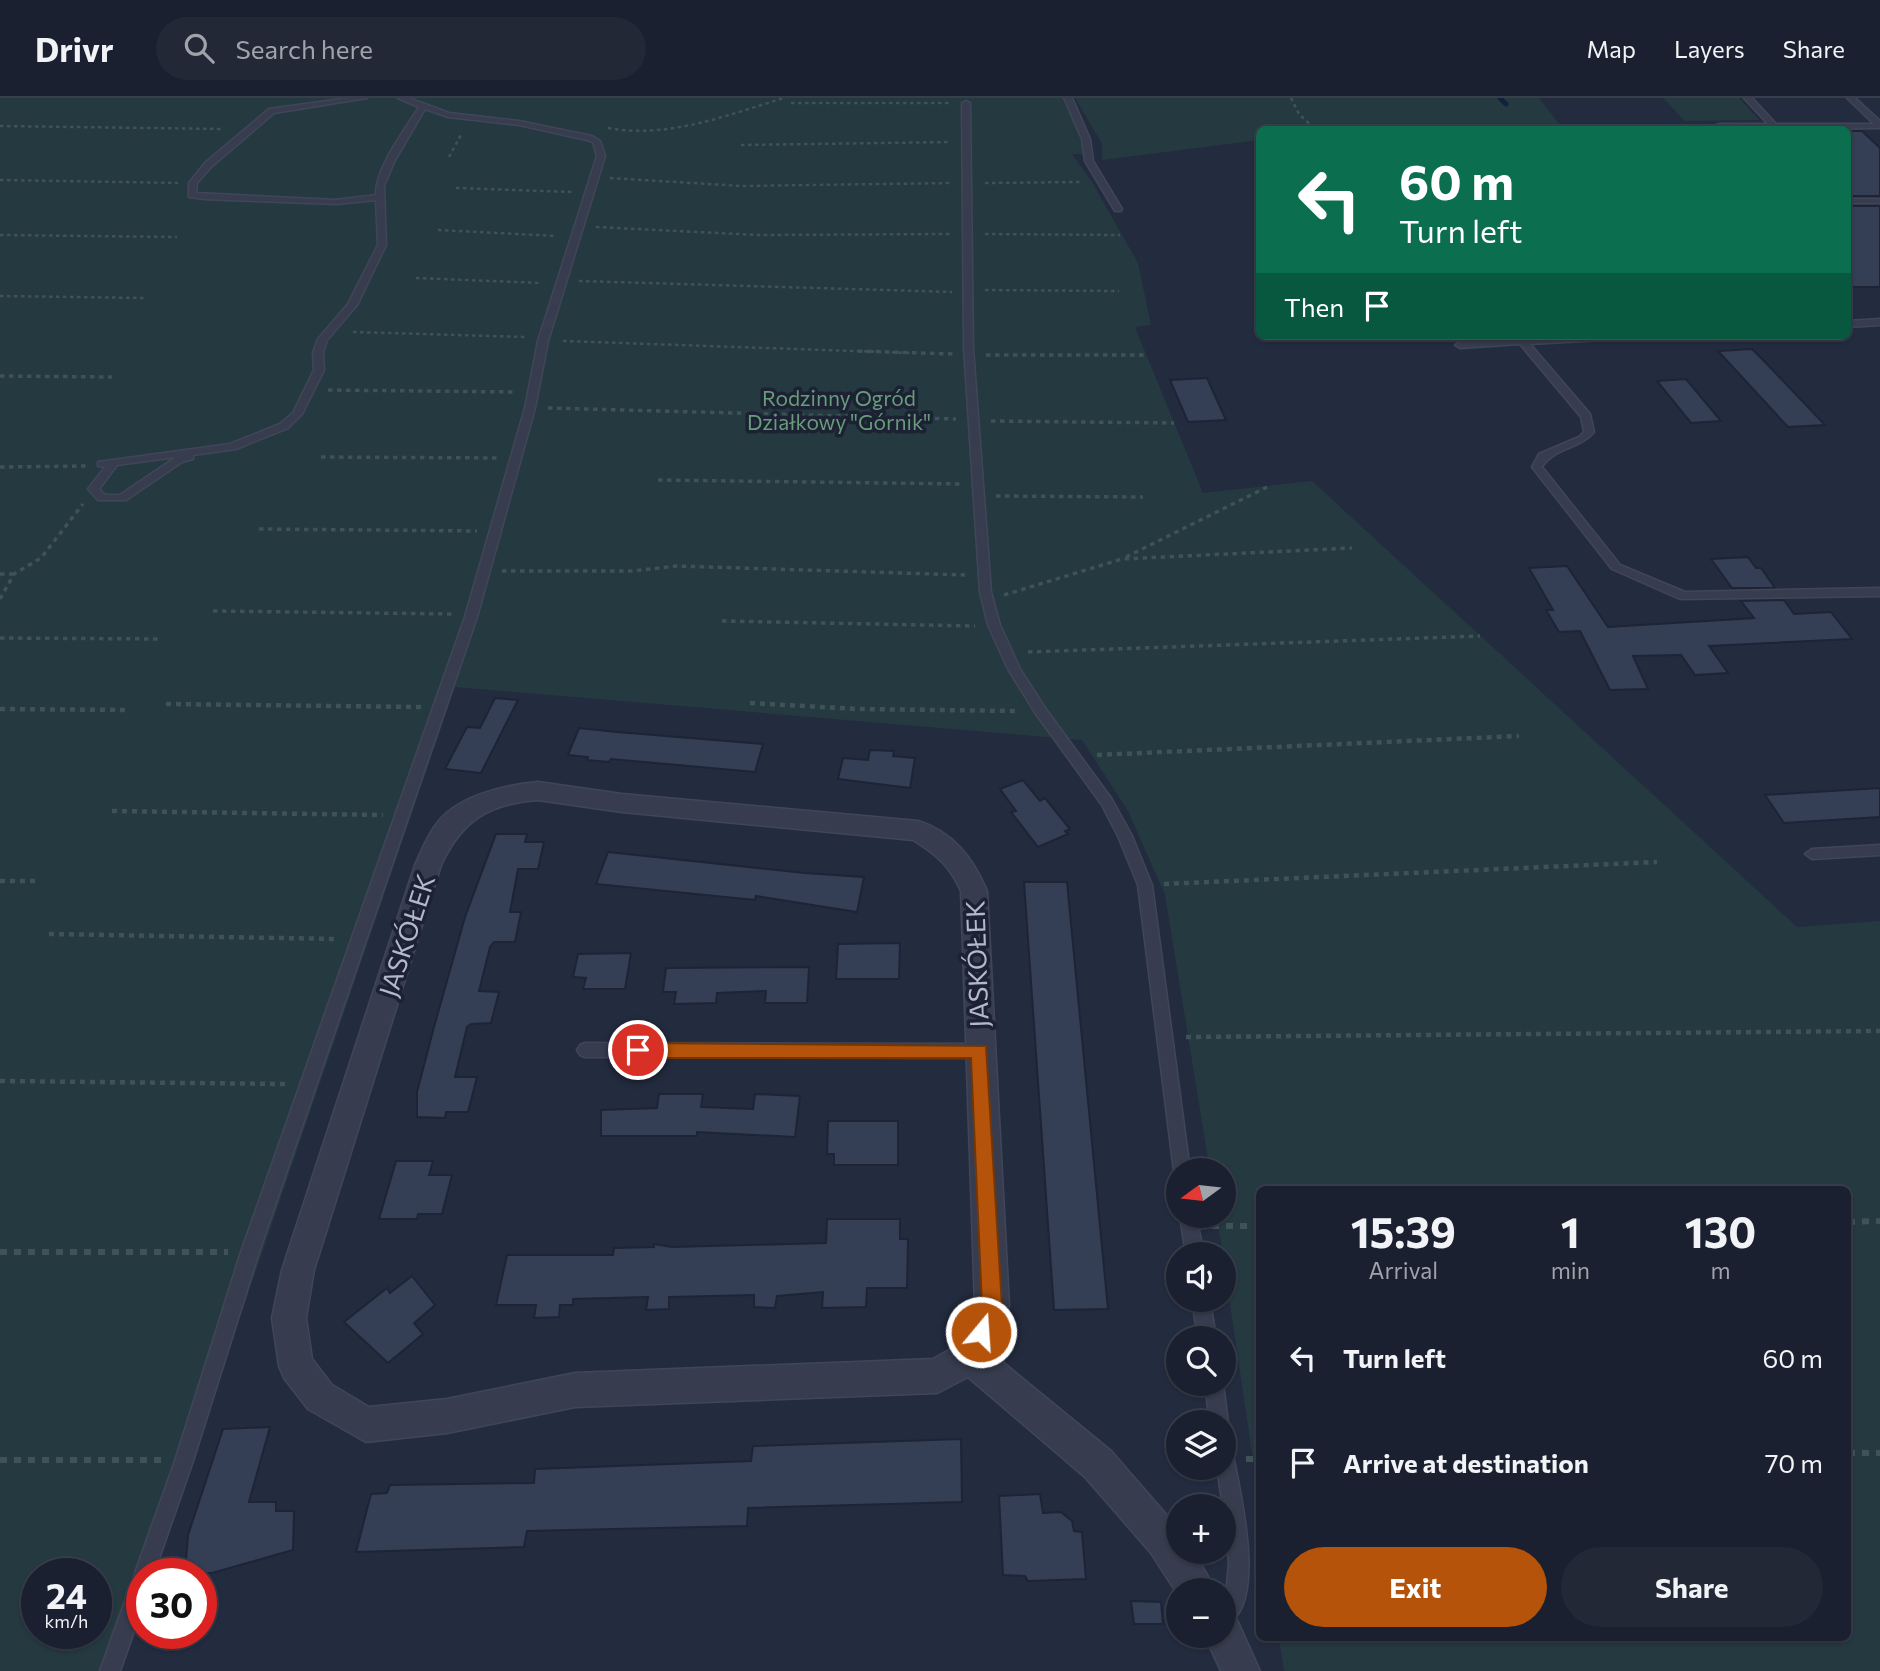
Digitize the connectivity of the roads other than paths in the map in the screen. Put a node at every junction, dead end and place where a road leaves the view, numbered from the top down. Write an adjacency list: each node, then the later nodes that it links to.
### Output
1 (363, 98): 11 (lane)
2 (402, 98): 7 (lane)
3 (1068, 98): 14 (lane)
4 (1748, 98): 8 (lane)
5 (1851, 98): 10 (lane)
6 (966, 103): 28 (lane)
7 (423, 107): 11 (lane); 31 (lane)
8 (1774, 125): 9 (lane); 10 (lane)
9 (1720, 126)
10 (1880, 126)
11 (381, 196): 20 (lane)
12 (1851, 201): 13 (lane)
13 (1880, 201)
14 (1118, 209)
15 (1880, 322): 16 (lane)
16 (1851, 324)
17 (1542, 340): 18 (lane)
18 (1522, 341): 19 (lane); 23 (lane)
19 (1460, 345)
20 (208, 451): 21 (lane); 21 (lane)
21 (114, 462): 22 (lane)
22 (102, 464)
23 (1880, 592)
24 (1880, 850): 25 (lane)
25 (1812, 854)
26 (585, 1050): 27 (lane)
27 (979, 1051): 29 (street, JASKÓŁEK); 29 (street, JASKÓŁEK)
28 (1180, 1158)
29 (970, 1357): 32 (street)
30 (1227, 1480): 33 (lane)
31 (149, 1558)
32 (1189, 1578)
33 (1236, 1595)
34 (126, 1626): 36 (lane)
35 (1230, 1648): 37 (street)
36 (110, 1671)
37 (1241, 1671)

